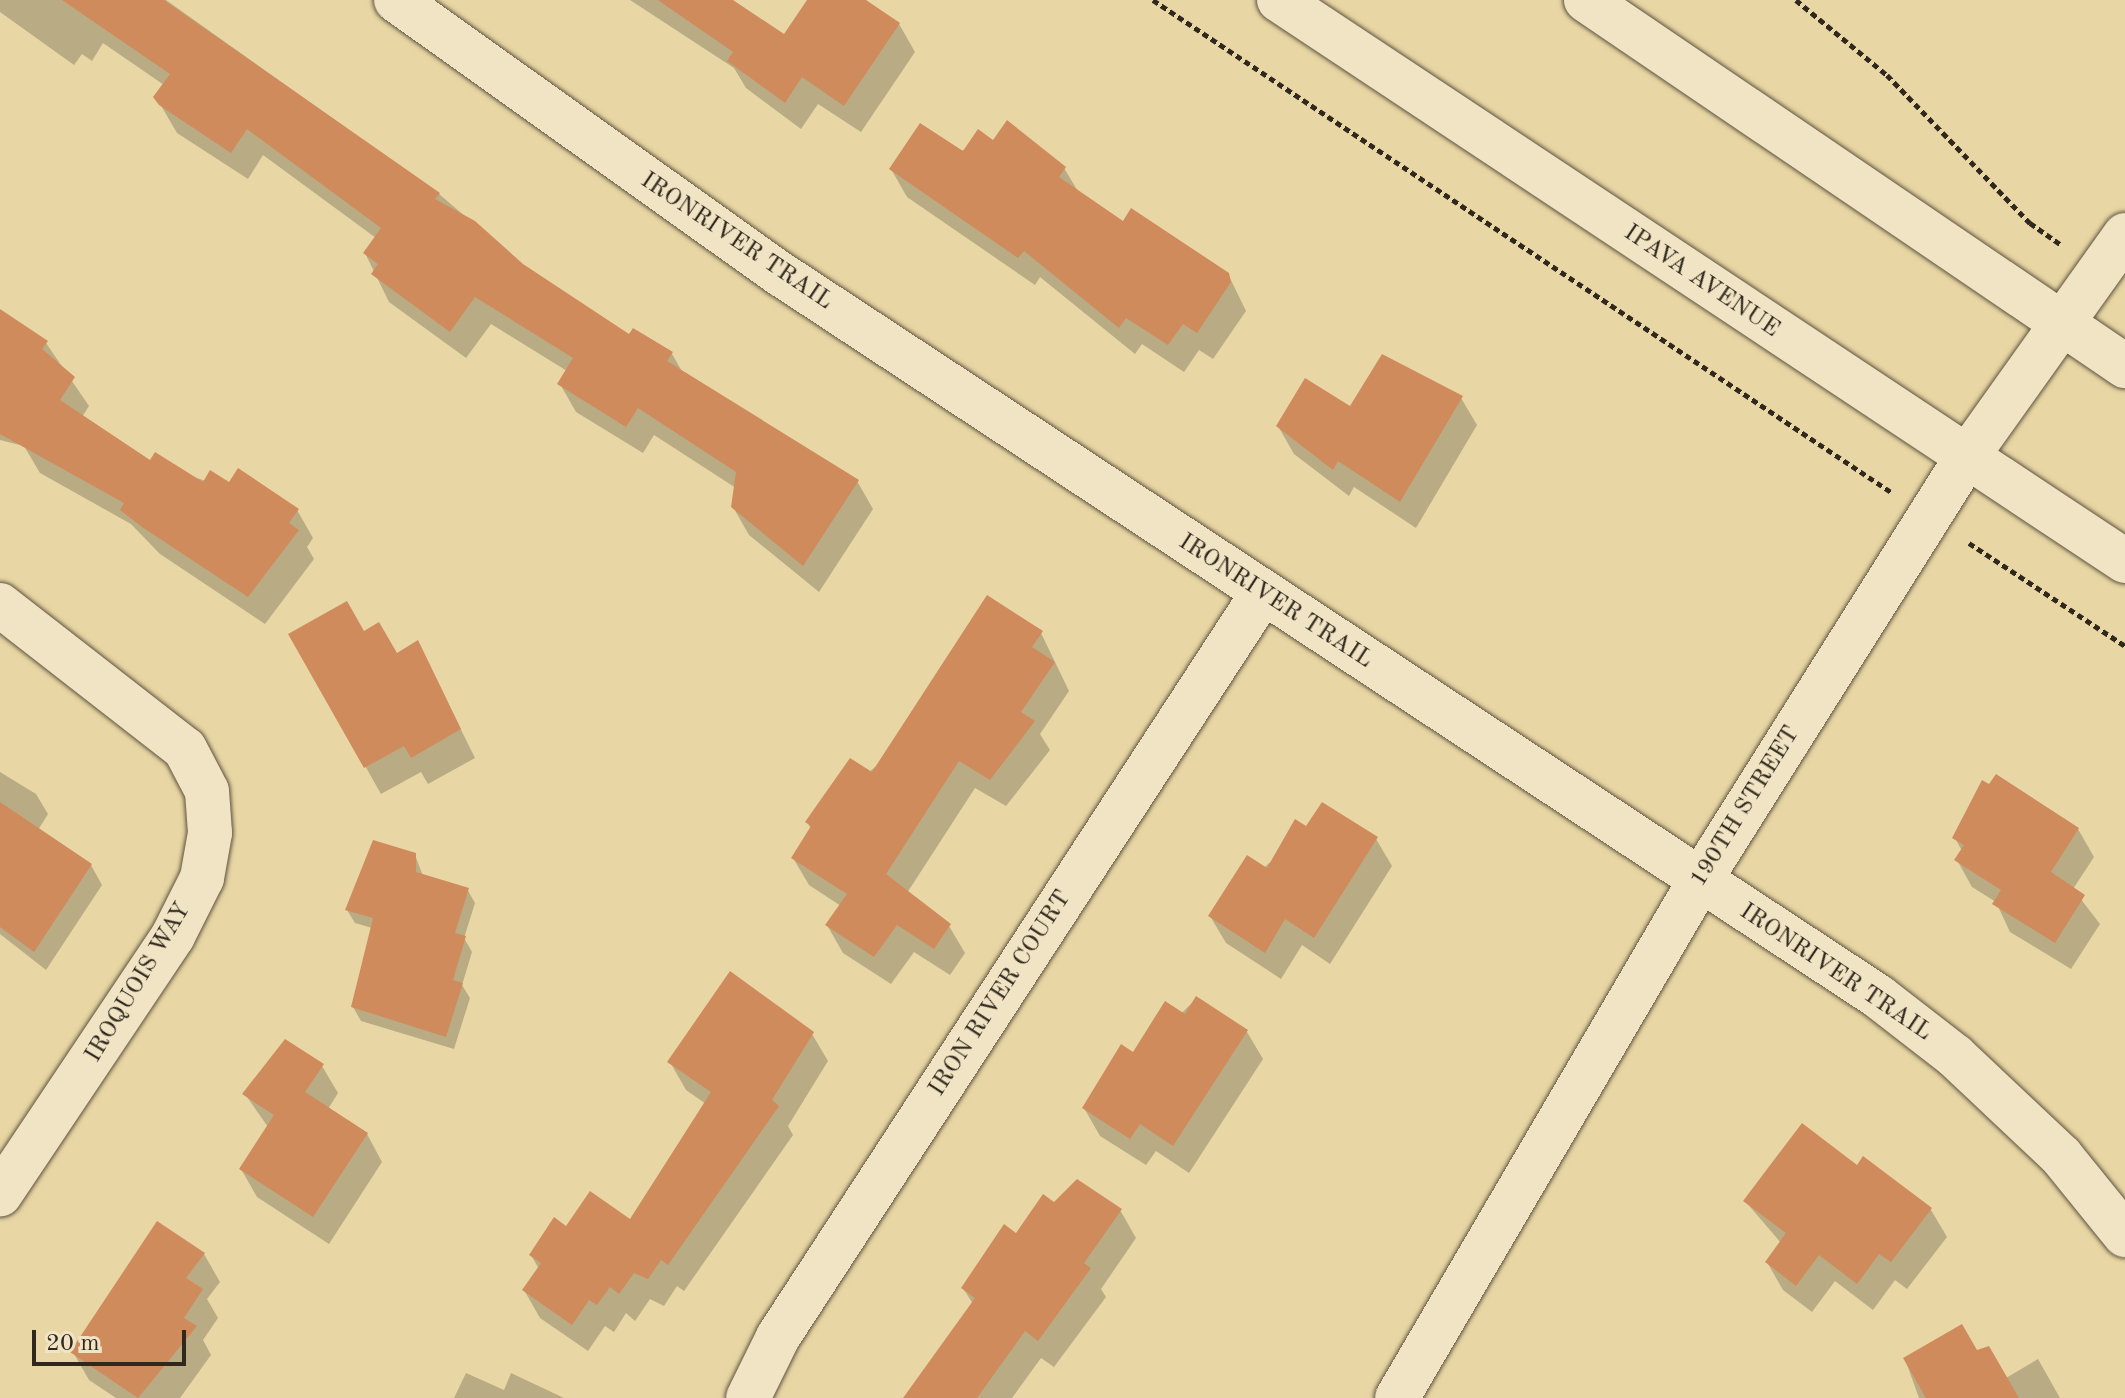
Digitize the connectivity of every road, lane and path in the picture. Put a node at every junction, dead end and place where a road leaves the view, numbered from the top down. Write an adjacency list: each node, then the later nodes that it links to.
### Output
1 (396, 0): 13 (street, IRONRIVER TRAIL)
2 (1153, 0): 11 (path)
3 (1279, 0): 10 (street, IPAVA AVENUE)
4 (1586, 0): 8 (street)
5 (1796, 0): 7 (path)
6 (2125, 235): 7 (street, 190TH STREET)
7 (2099, 273): 8 (street, 190TH STREET)
8 (2062, 322): 9 (street); 10 (street, 190TH STREET)
9 (2125, 366)
10 (1966, 458): 11 (street, 190TH STREET); 12 (street, IPAVA AVENUE)
11 (1927, 518): 15 (path); 16 (street, 190TH STREET)
12 (2125, 561)
13 (1262, 594): 16 (street, IRONRIVER TRAIL); 19 (street, IRON RIVER COURT)
14 (0, 605): 17 (street, IROQUOIS WAY)
15 (2125, 646)
16 (1699, 882): 18 (street, IRONRIVER TRAIL); 20 (street, 190TH STREET)
17 (0, 1194)
18 (2125, 1235)
19 (748, 1398)
20 (1397, 1398)

